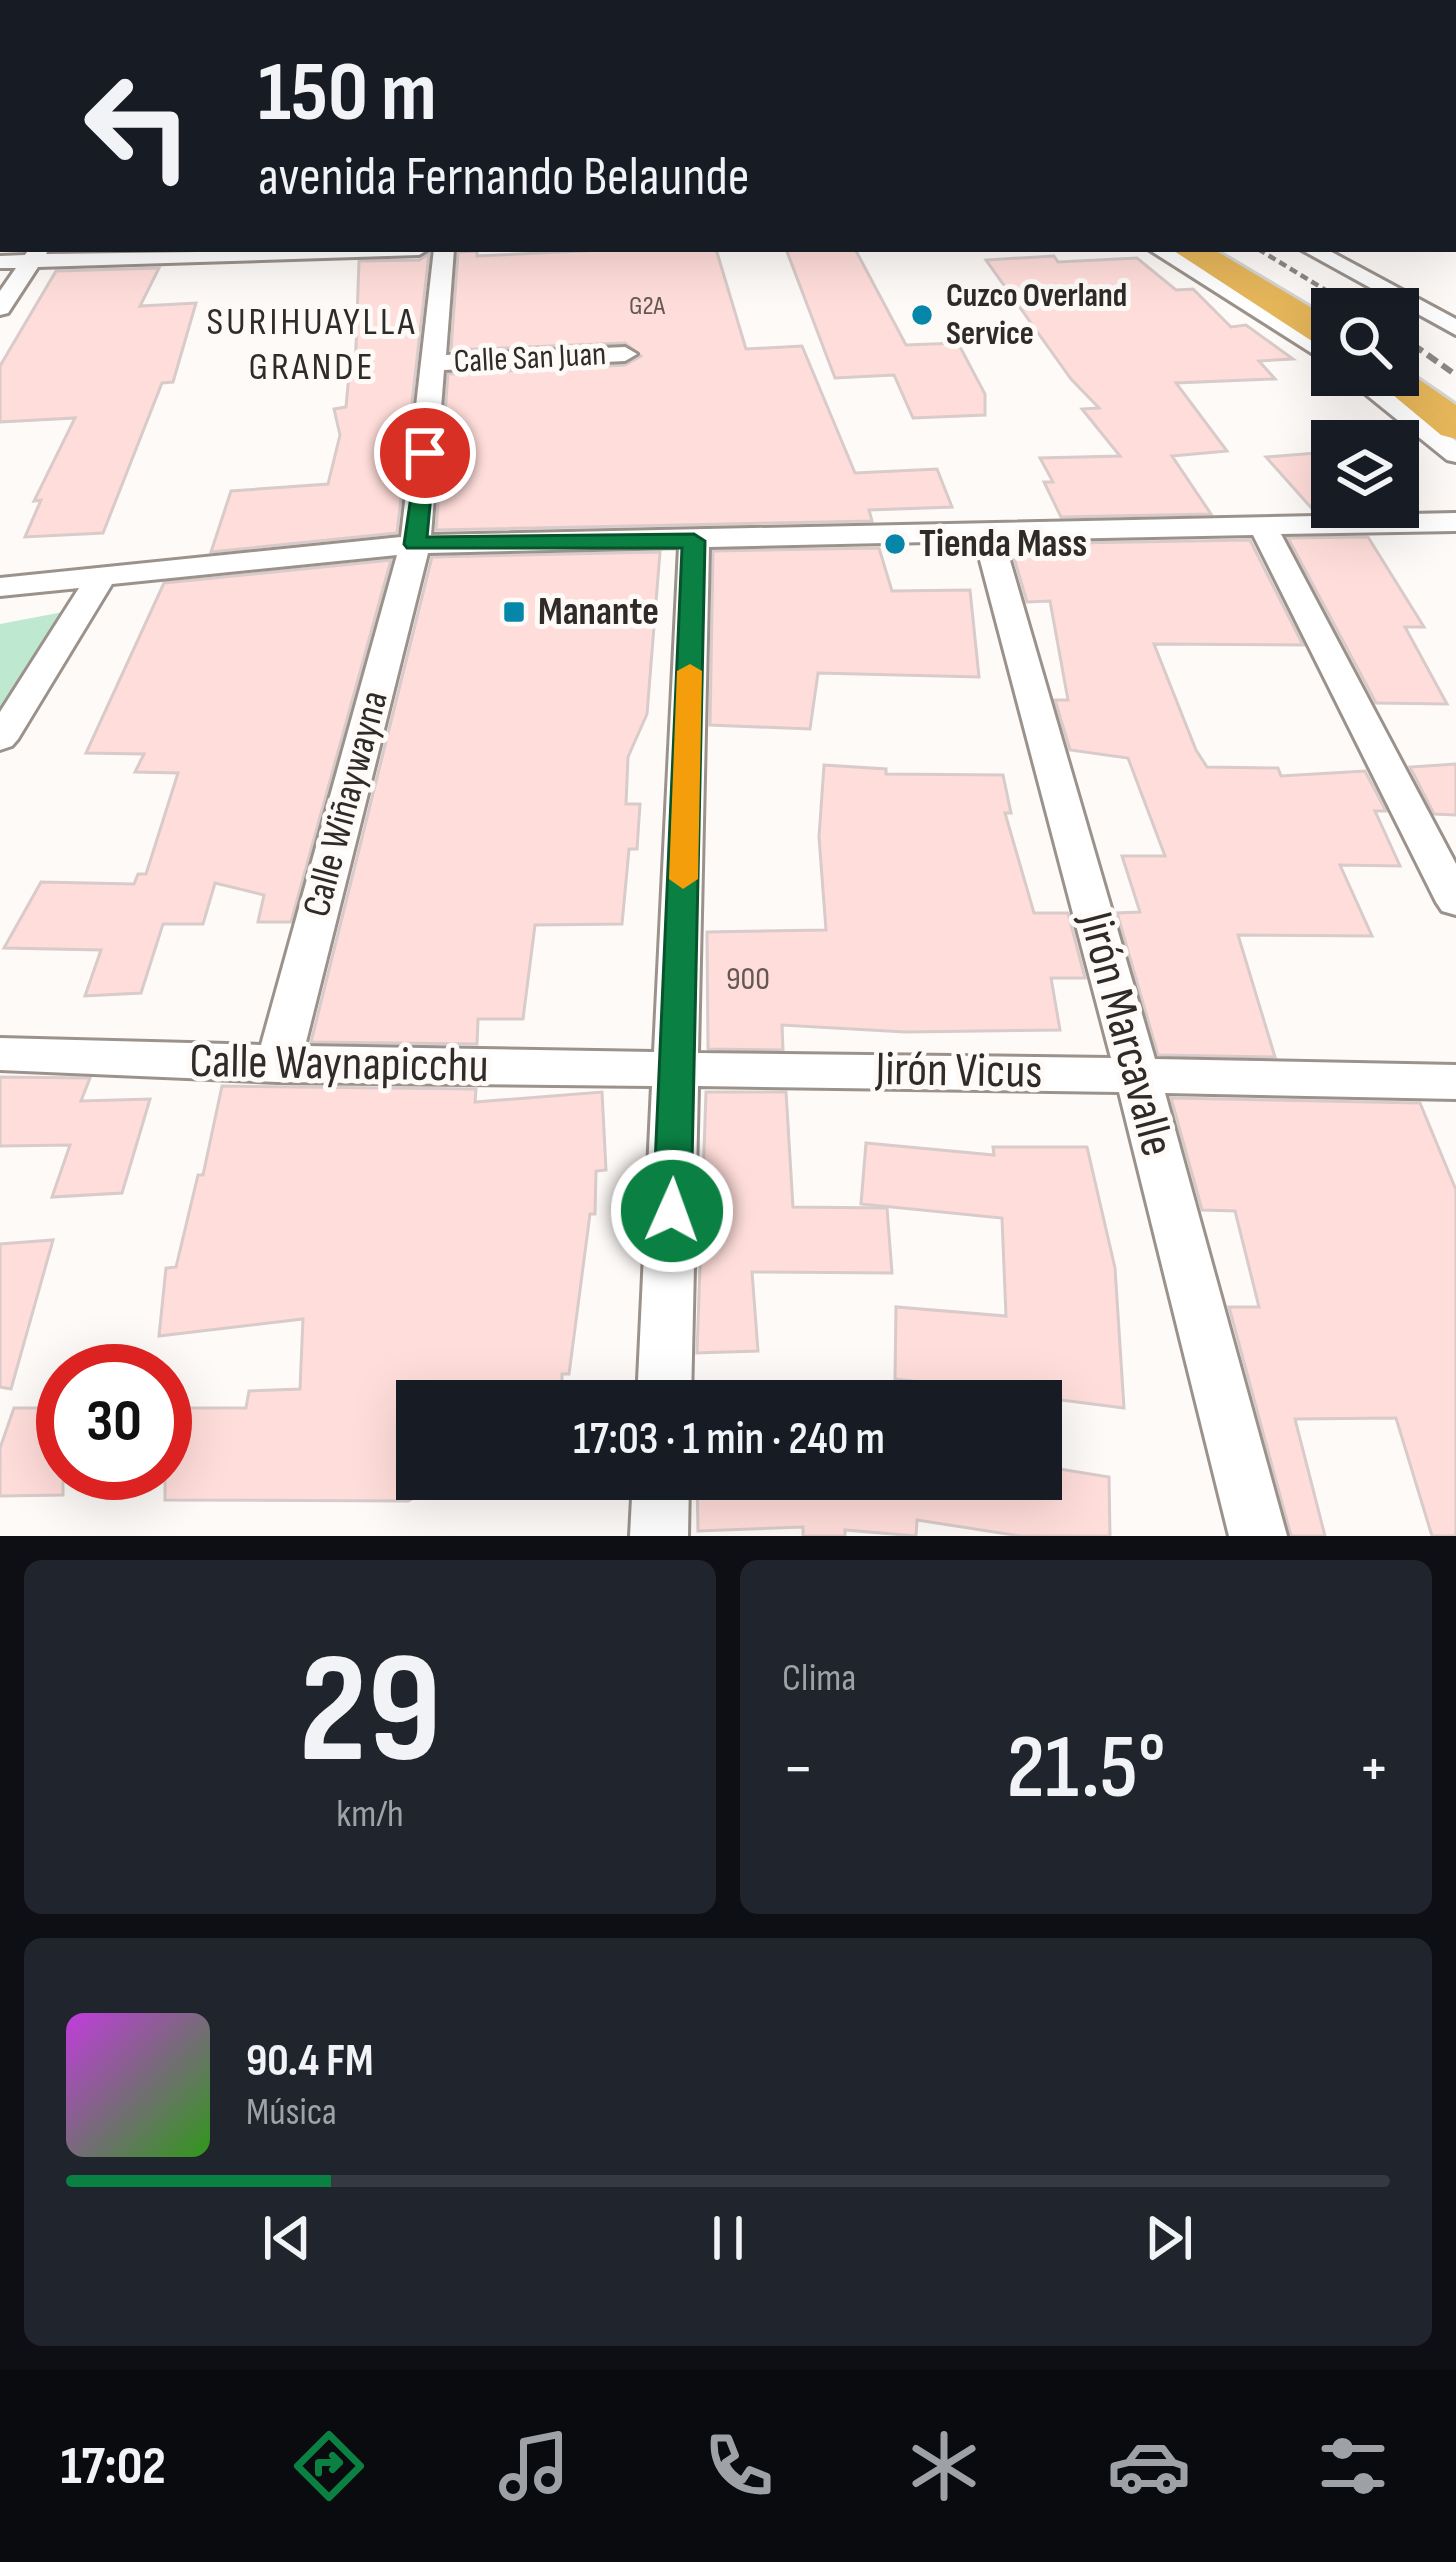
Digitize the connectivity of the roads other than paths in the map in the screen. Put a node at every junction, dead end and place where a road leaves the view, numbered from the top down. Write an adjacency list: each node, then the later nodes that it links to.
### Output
1 (226, 252): 7 (street)
2 (444, 252): 15 (street, Calle San Juan)
3 (1163, 252): 13 (street)
4 (1211, 252): 11 (highway)
5 (1212, 252): 9 (highway)
6 (1316, 252): 12 (street)
7 (34, 255): 8 (street); 10 (street)
8 (0, 262)
9 (1311, 302)
10 (0, 308)
11 (1311, 322)
12 (1456, 328)
13 (1311, 346)
14 (625, 353): 15 (street, Calle San Juan)
15 (434, 363): 26 (street, Calle San Juan)
16 (1419, 370): 19 (highway)
17 (1381, 396): 21 (street)
18 (1417, 396): 20 (highway)
19 (1456, 397)
20 (1456, 426)
21 (1456, 454)
22 (1456, 522): 23 (street)
23 (1263, 527): 24 (street); 30 (street)
24 (987, 533): 25 (street); 34 (street, Jirón Marcavalle)
25 (694, 541): 26 (street); 33 (street)
26 (415, 544): 27 (street); 32 (street, Calle Wiñaywayna)
27 (104, 573): 28 (street); 29 (street)
28 (0, 586)
29 (0, 739)
30 (1456, 902)
31 (0, 1054): 32 (street, Calle Waynapicchu)
32 (278, 1065): 33 (street, Calle Waynapicchu)
33 (678, 1069): 34 (street, Jirón Vicus); 36 (street)
34 (1137, 1073): 35 (street, Jirón Vicus); 39 (street, Jirón Marcavalle)
35 (1456, 1082)
36 (665, 1380)
37 (661, 1500): 38 (street)
38 (659, 1536)
39 (1258, 1536)

